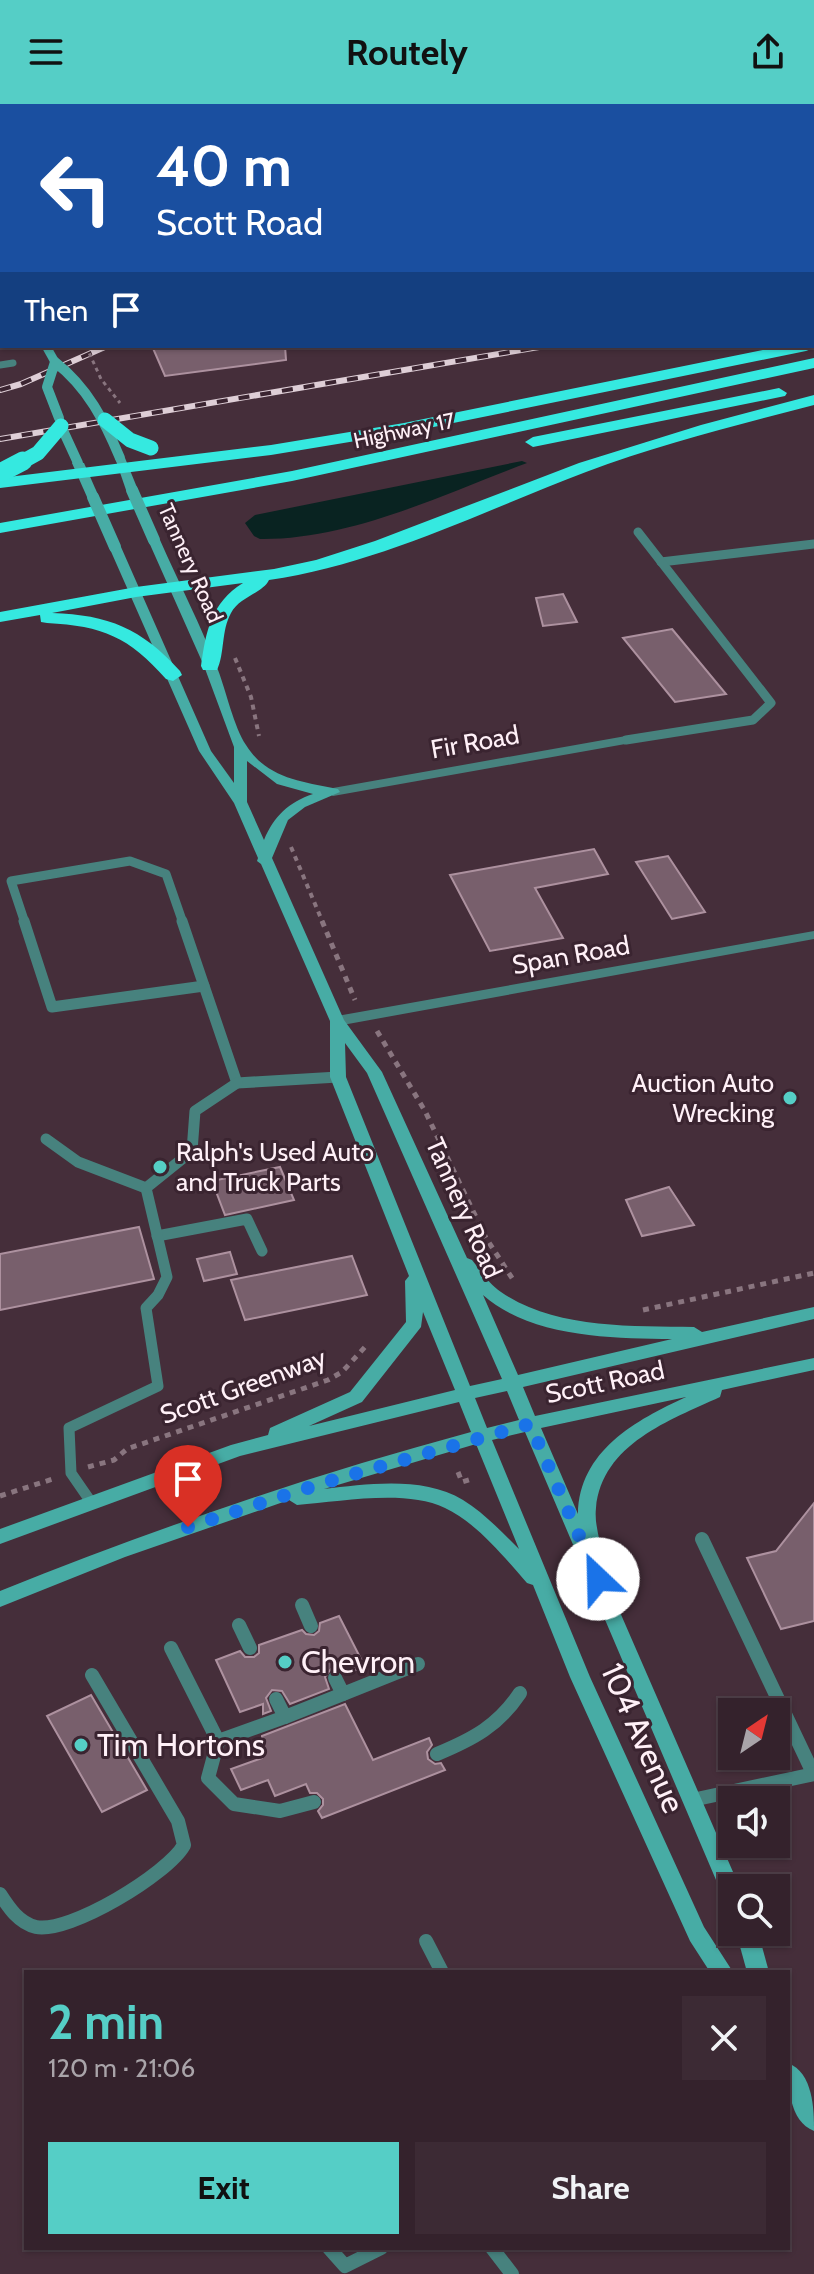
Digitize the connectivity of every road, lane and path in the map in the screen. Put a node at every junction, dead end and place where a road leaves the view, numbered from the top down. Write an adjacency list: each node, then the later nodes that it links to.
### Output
1 (47, 348): 4 (main road, Tannery Road)
2 (87, 348): 10 (path, bridge)
3 (796, 348): 13 (highway)
4 (55, 362): 11 (main road, Tannery Road, bridge); 12 (main road, Tannery Road, bridge)
5 (13, 363): 7 (lane)
6 (814, 363): 18 (highway, Highway 17)
7 (0, 365)
8 (814, 386): 20 (highway, Highway 17)
9 (814, 400): 23 (highway)
10 (125, 410)
11 (105, 420): 13 (highway, bridge); 14 (main road, Tannery Road, bridge)
12 (61, 426): 15 (main road, Tannery Road, bridge); 16 (highway, bridge)
13 (271, 450): 14 (highway)
14 (121, 463): 15 (highway); 24 (main road, Tannery Road, bridge)
15 (80, 467): 17 (highway); 25 (main road, Tannery Road, bridge)
16 (0, 473)
17 (0, 483)
18 (0, 528)
19 (638, 532): 22 (lane)
20 (0, 543)
21 (814, 544): 22 (lane)
22 (661, 562): 30 (lane)
23 (274, 574): 24 (highway); 28 (highway)
24 (176, 587): 25 (highway); 28 (main road, Tannery Road)
25 (136, 592): 26 (highway); 29 (main road, Tannery Road)
26 (0, 620): 29 (highway)
27 (234, 653): 31 (path)
28 (210, 666): 32 (main road, Tannery Road)
29 (173, 675): 34 (main road, Tannery Road)
30 (626, 740): 33 (street, Fir Road)
31 (263, 745)
32 (240, 747): 33 (main road); 34 (main road, Tannery Road)
33 (333, 792): 36 (main road)
34 (241, 803): 36 (main road, Tannery Road)
35 (292, 842): 39 (path)
36 (264, 861): 40 (main road, Tannery Road)
37 (814, 935): 40 (street, Span Road)
38 (204, 986): 38 (lane); 43 (lane)
39 (354, 998)
40 (337, 1021): 42 (main road, Tannery Road); 48 (main road, Tannery Road)
41 (379, 1033): 51 (path)
42 (338, 1077): 43 (lane); 49 (main road, Tannery Road)
43 (237, 1083): 45 (lane)
44 (46, 1139): 45 (lane)
45 (146, 1188): 46 (lane)
46 (157, 1236): 47 (lane); 67 (lane)
47 (262, 1251)
48 (457, 1254): 54 (main road); 58 (main road, Tannery Road)
49 (413, 1267): 59 (main road, Tannery Road); 62 (main road)
50 (814, 1273): 52 (path)
51 (525, 1292)
52 (632, 1311)
53 (814, 1313): 54 (main road, Scott Road)
54 (725, 1334): 58 (main road, Scott Road)
55 (369, 1343): 63 (path, Scott Greenway)
56 (814, 1364): 57 (main road, Scott Road)
57 (739, 1381): 60 (main road, Scott Road); 70 (main road)
58 (510, 1383): 59 (main road, Scott Road); 60 (main road, Tannery Road)
59 (464, 1394): 61 (main road, Tannery Road); 62 (main road, Scott Road)
60 (530, 1424): 61 (main road, Scott Road); 70 (main road, 104 Avenue)
61 (481, 1436): 66 (main road, Scott Road); 71 (main road, 104 Avenue)
62 (237, 1450): 67 (main road, Scott Road)
63 (114, 1460)
64 (458, 1472): 65 (path)
65 (472, 1479)
66 (266, 1500): 71 (main road); 72 (main road, Scott Road)
67 (91, 1502): 68 (main road, Scott Road)
68 (0, 1537)
69 (702, 1539): 87 (lane)
70 (598, 1579): 88 (main road, 104 Avenue)
71 (543, 1588): 95 (main road, 104 Avenue)
72 (0, 1599)
73 (302, 1605): 75 (lane)
74 (239, 1625): 77 (lane)
75 (311, 1626)
76 (171, 1648): 85 (lane)
77 (250, 1648)
78 (418, 1664): 82 (lane)
79 (92, 1675): 91 (lane)
80 (335, 1678): 82 (lane)
81 (520, 1693): 86 (lane)
82 (343, 1694): 84 (lane)
83 (276, 1699): 84 (lane)
84 (285, 1717): 85 (lane)
85 (218, 1741): 89 (lane)
86 (437, 1754)
87 (814, 1774): 88 (lane)
88 (692, 1800): 90 (main road, 104 Avenue)
89 (314, 1802)
90 (723, 1874)
91 (0, 1894)
92 (426, 1941): 94 (lane)
93 (751, 1946): 96 (main road)
94 (441, 1970)
95 (721, 1970)
96 (757, 1970)
97 (790, 2078): 98 (main road)
98 (814, 2120)
99 (331, 2250): 100 (lane)
100 (377, 2250)
101 (494, 2250): 102 (lane)
102 (512, 2274)

